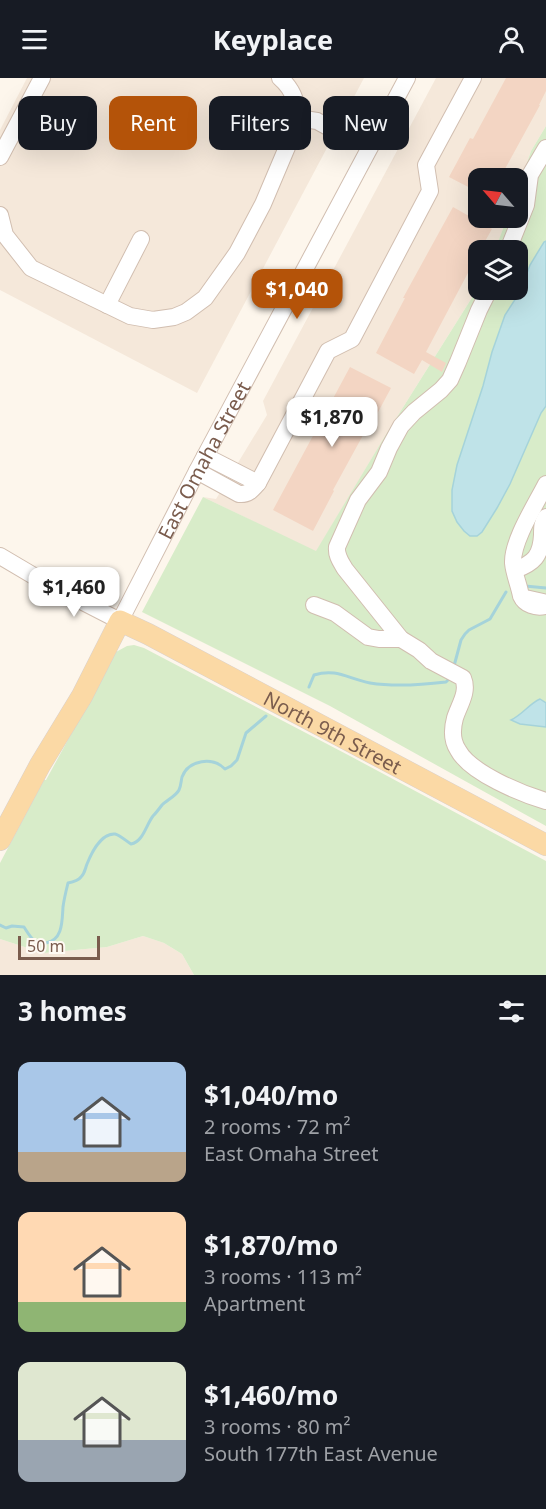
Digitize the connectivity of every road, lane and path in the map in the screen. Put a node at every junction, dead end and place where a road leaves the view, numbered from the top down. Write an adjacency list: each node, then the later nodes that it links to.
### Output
1 (42, 78): 10 (street)
2 (280, 78): 5 (street)
3 (407, 78): 6 (street, East Omaha Street)
4 (473, 78): 18 (street)
5 (294, 96)
6 (397, 96)
7 (546, 148): 13 (street)
8 (285, 150): 15 (street)
9 (368, 150): 16 (street, East Omaha Street)
10 (0, 157)
11 (0, 215): 15 (street)
12 (141, 239): 15 (street)
13 (511, 240)
14 (484, 300): 26 (street)
15 (106, 305)
16 (205, 456): 17 (street, East Omaha Street); 18 (street)
17 (197, 471): 18 (street); 25 (street, East Omaha Street)
18 (225, 476)
19 (546, 484): 22 (street)
20 (546, 516): 22 (street)
21 (0, 556): 25 (street)
22 (515, 570): 23 (street)
23 (521, 596)
24 (314, 605): 26 (street)
25 (120, 621): 28 (main road, East Omaha Street); 29 (main road, North 9th Street)
26 (401, 639): 27 (street)
27 (546, 801)
28 (0, 840)
29 (546, 845)

